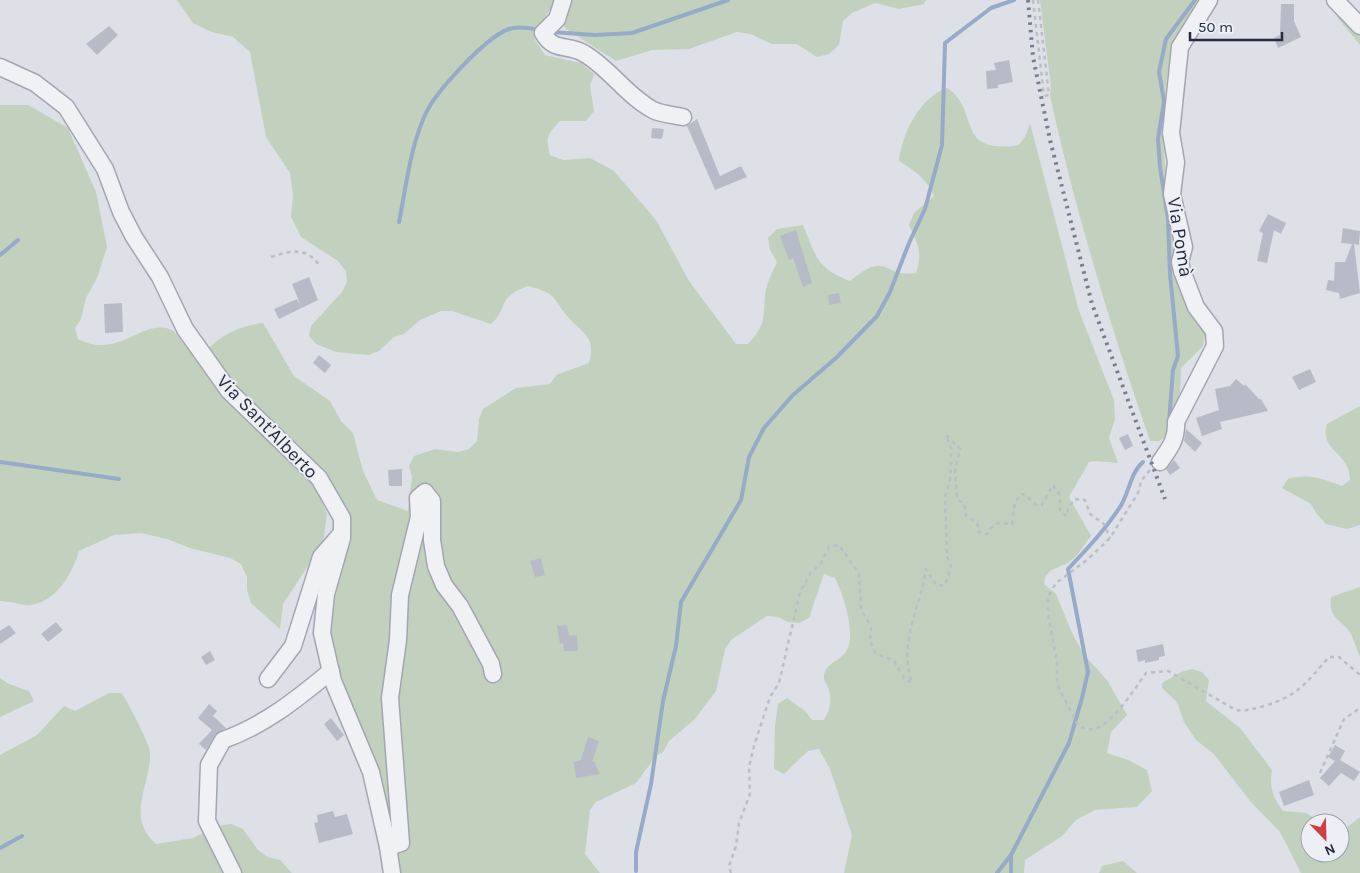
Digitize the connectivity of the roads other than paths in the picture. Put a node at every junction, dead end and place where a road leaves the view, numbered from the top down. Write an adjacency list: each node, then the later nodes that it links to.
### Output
1 (564, 0): 6 (street)
2 (1209, 0): 7 (street, Via Pomà)
3 (1335, 0): 4 (street)
4 (1360, 26)
5 (0, 67): 8 (street, Via Sant'Alberto)
6 (683, 117)
7 (1160, 462)
8 (342, 533): 9 (street, Via Sant'Alberto); 11 (street)
9 (331, 671): 12 (street, Via Sant'Alberto); 13 (street)
10 (492, 674): 12 (street)
11 (268, 679)
12 (388, 847): 14 (street, Via Sant'Alberto)
13 (233, 873)
14 (392, 873)

